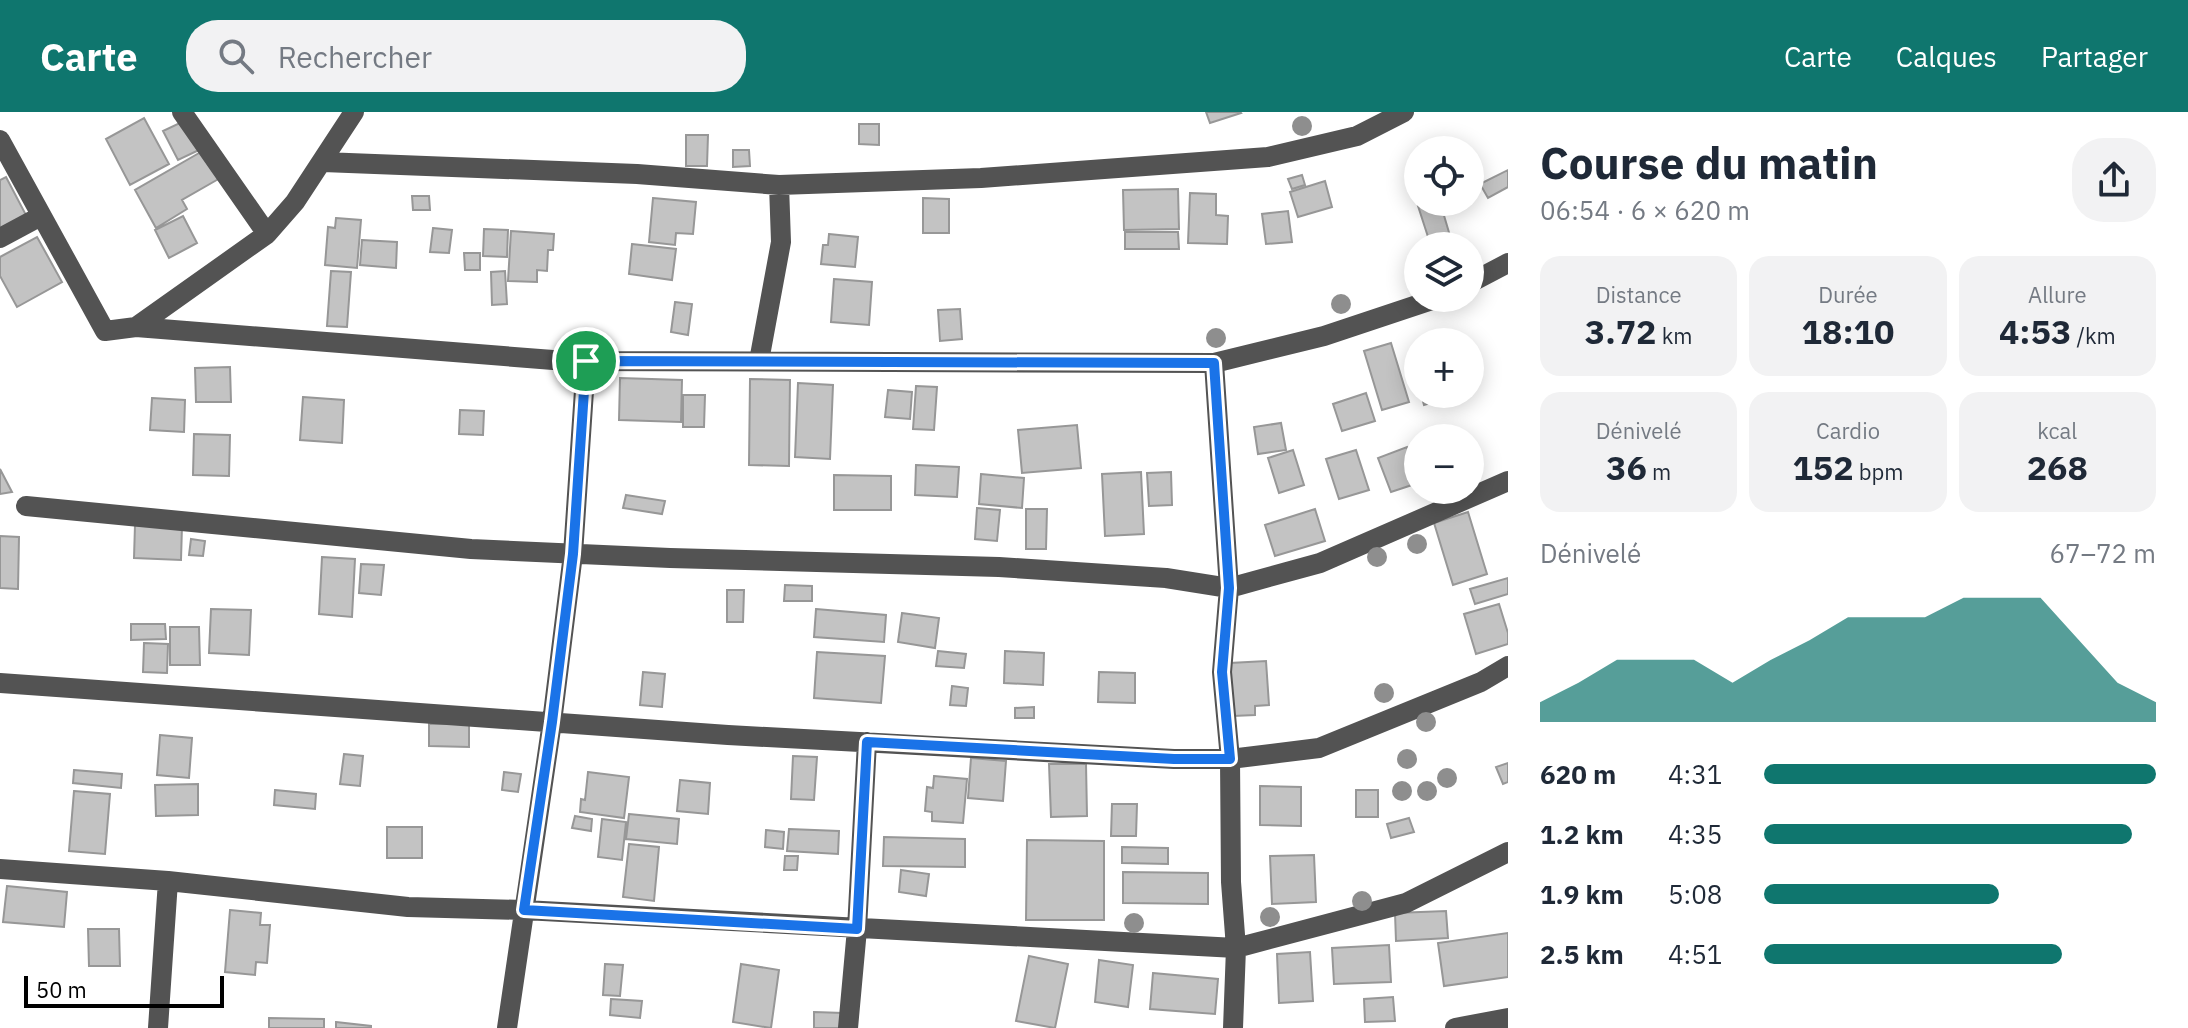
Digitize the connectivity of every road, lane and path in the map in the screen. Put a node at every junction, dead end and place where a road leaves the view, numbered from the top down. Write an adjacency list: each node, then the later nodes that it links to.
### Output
1 (182, 112): 8 (street)
2 (354, 112): 5 (street)
3 (1404, 112): 6 (street)
4 (0, 140): 7 (street)
5 (323, 162): 6 (street); 8 (street)
6 (779, 185): 15 (street)
7 (41, 216): 9 (street); 13 (street)
8 (267, 234): 13 (street)
9 (0, 238)
10 (1508, 263): 11 (street)
11 (1484, 276)
12 (1404, 309): 16 (street)
13 (136, 327): 14 (street)
14 (586, 361): 15 (street); 19 (street)
15 (759, 361): 16 (street)
16 (1214, 363): 20 (street)
17 (1508, 481): 20 (street)
18 (26, 506): 19 (street)
19 (573, 554): 20 (street); 23 (street)
20 (1229, 588): 25 (street)
21 (1508, 666): 25 (street)
22 (0, 683): 23 (street)
23 (552, 722): 24 (street); 29 (street)
24 (867, 742): 25 (street); 30 (street)
25 (1230, 759): 31 (street)
26 (1508, 852): 31 (street)
27 (0, 869): 28 (street)
28 (168, 881): 29 (street); 33 (street)
29 (524, 910): 30 (street); 34 (street)
30 (857, 929): 31 (street); 35 (street)
31 (1236, 948): 36 (street)
32 (1508, 1018): 37 (street)
33 (158, 1028)
34 (507, 1028)
35 (848, 1028)
36 (1233, 1028)
37 (1455, 1028)

